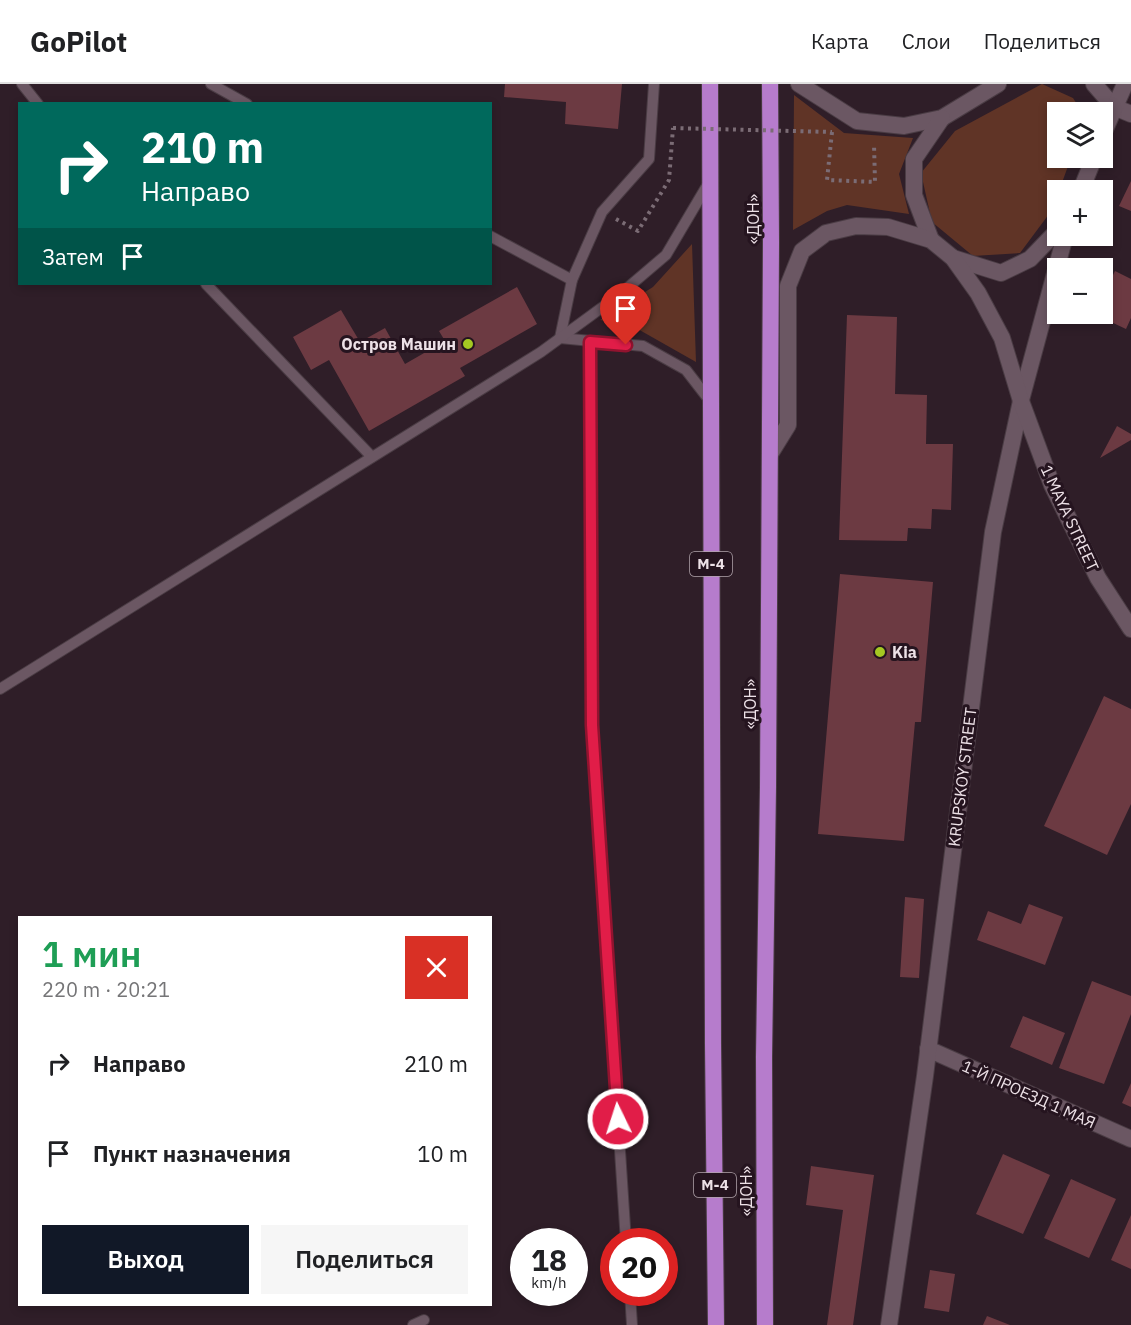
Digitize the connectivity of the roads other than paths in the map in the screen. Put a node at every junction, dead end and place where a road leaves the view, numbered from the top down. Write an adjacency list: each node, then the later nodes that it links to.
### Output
1 (22, 84): 10 (lane)
2 (211, 84): 11 (lane)
3 (654, 84): 21 (lane)
4 (710, 84): 15 (highway, «ДОН» / М-4)
5 (770, 84): 27 (highway, «ДОН»)
6 (799, 84): 14 (street)
7 (999, 84): 14 (street)
8 (1094, 84): 12 (street)
9 (1125, 84): 12 (street)
10 (36, 102)
11 (243, 102)
12 (1114, 107): 13 (street)
13 (1131, 114)
14 (942, 118): 17 (street)
15 (709, 182): 23 (lane); 25 (highway, «ДОН» / М-4)
16 (492, 237): 21 (lane)
17 (930, 240): 20 (street); 27 (street)
18 (1047, 241): 20 (street)
19 (1062, 246): 26 (street, KRUPSKOY STREET)
20 (952, 258): 26 (street, 1 MAYA STREET)
21 (573, 280): 23 (lane)
22 (207, 285): 28 (lane)
23 (560, 338): 24 (lane); 28 (lane)
24 (590, 342): 25 (lane); 33 (lane)
25 (710, 401): 38 (highway, «ДОН» / М-4)
26 (1021, 401): 29 (street, 1 MAYA STREET); 31 (street, KRUPSKOY STREET)
27 (770, 454): 39 (highway, «ДОН»)
28 (372, 457): 30 (lane)
29 (1131, 629)
30 (0, 689)
31 (928, 1049): 32 (street, 1-Й ПРОЕЗД 1 МАЯ); 40 (street, KRUPSKOY STREET)
32 (1131, 1140)
33 (625, 1228)
34 (631, 1306): 37 (lane)
35 (424, 1320): 36 (lane)
36 (412, 1325)
37 (632, 1325)
38 (716, 1325)
39 (765, 1325)
40 (889, 1325)

